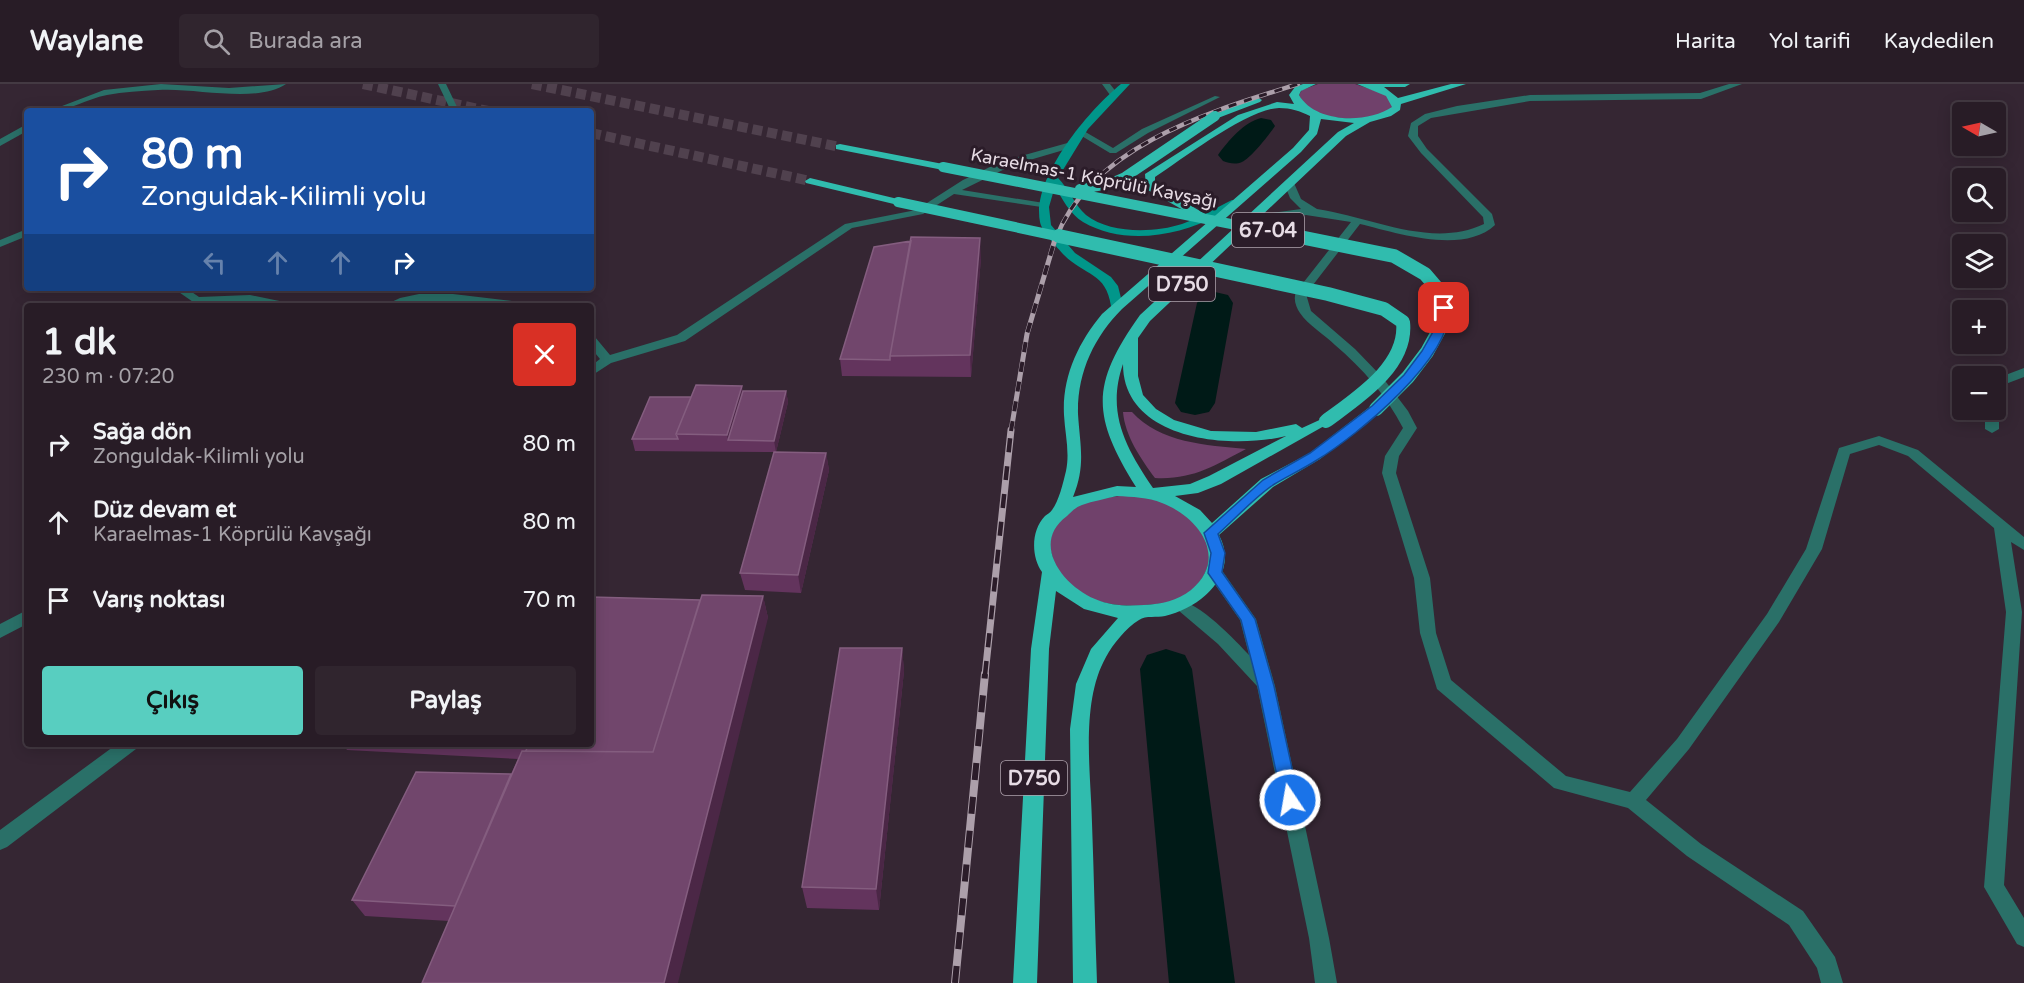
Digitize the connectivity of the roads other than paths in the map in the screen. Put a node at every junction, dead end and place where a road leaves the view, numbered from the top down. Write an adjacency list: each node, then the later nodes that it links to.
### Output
1 (282, 84): 14 (street)
2 (442, 84): 15 (street)
3 (1106, 84): 11 (street)
4 (1126, 84): 11 (main road)
5 (1311, 84): 10 (highway)
6 (1365, 84): 7 (highway); 13 (highway)
7 (1406, 84)
8 (1461, 84): 13 (highway, D750)
9 (1738, 84): 34 (street)
10 (1298, 89): 16 (highway); 28 (highway, bridge)
11 (1113, 93): 20 (main road)
12 (1217, 97): 20 (lane)
13 (1396, 102): 18 (highway, D750)
14 (61, 108)
15 (454, 108)
16 (1303, 108): 17 (highway, D750); 32 (highway)
17 (1315, 114): 18 (highway, D750); 29 (highway, D750)
18 (1366, 121): 26 (highway, D750)
19 (24, 129): 21 (street)
20 (1079, 132): 22 (main road)
21 (0, 143)
22 (1071, 145): 24 (main road); 27 (street)
23 (840, 147): 28 (highway, Karaelmas-1 Köprülü Kavşağı / 67-04, bridge)
24 (1054, 176): 29 (main road); 30 (main road)
25 (810, 181): 49 (highway, 67-04, bridge)
26 (1289, 183): 31 (street); 33 (highway, D750)
27 (952, 191): 30 (street); 44 (street)
28 (1067, 191): 32 (highway, Karaelmas-1 Köprülü Kavşağı / 67-04, bridge)
29 (1236, 202): 41 (highway, D750)
30 (1044, 206): 41 (main road)
31 (1314, 212): 33 (street); 34 (street)
32 (1203, 217): 54 (highway, Karaelmas-1 Köprülü Kavşağı / 67-04, bridge)
33 (1249, 220): 42 (highway, D750)
34 (1357, 221): 64 (street)
35 (24, 233): 36 (street)
36 (0, 244)
37 (183, 291): 38 (street)
38 (275, 303)
39 (395, 303): 40 (street)
40 (491, 303)
41 (1117, 306): 52 (highway, D750)
42 (1131, 336): 49 (highway, 67-04); 51 (highway, D750)
43 (594, 344): 44 (street)
44 (607, 360): 45 (street)
45 (594, 370)
46 (2024, 372): 47 (street)
47 (2006, 379)
48 (1992, 420): 50 (street)
49 (1326, 421): 51 (highway, 67-04)
50 (1992, 429)
51 (1149, 494): 52 (highway); 54 (highway)
52 (1060, 510): 57 (highway, D750)
53 (2001, 528): 55 (street); 64 (street); 66 (street)
54 (1211, 533): 56 (highway)
55 (2024, 545)
56 (1215, 573): 58 (highway); 62 (street)
57 (1049, 574): 59 (highway); 67 (highway, D750)
58 (1180, 605): 59 (highway); 62 (street)
59 (1135, 613): 68 (highway, D750)
60 (24, 618): 61 (street)
61 (0, 632)
62 (1266, 686): 69 (street)
63 (126, 747): 65 (street)
64 (1634, 801): 70 (street)
65 (0, 841)
66 (2024, 937)
67 (1025, 983)
68 (1085, 983)
69 (1326, 983)
70 (1832, 983)

